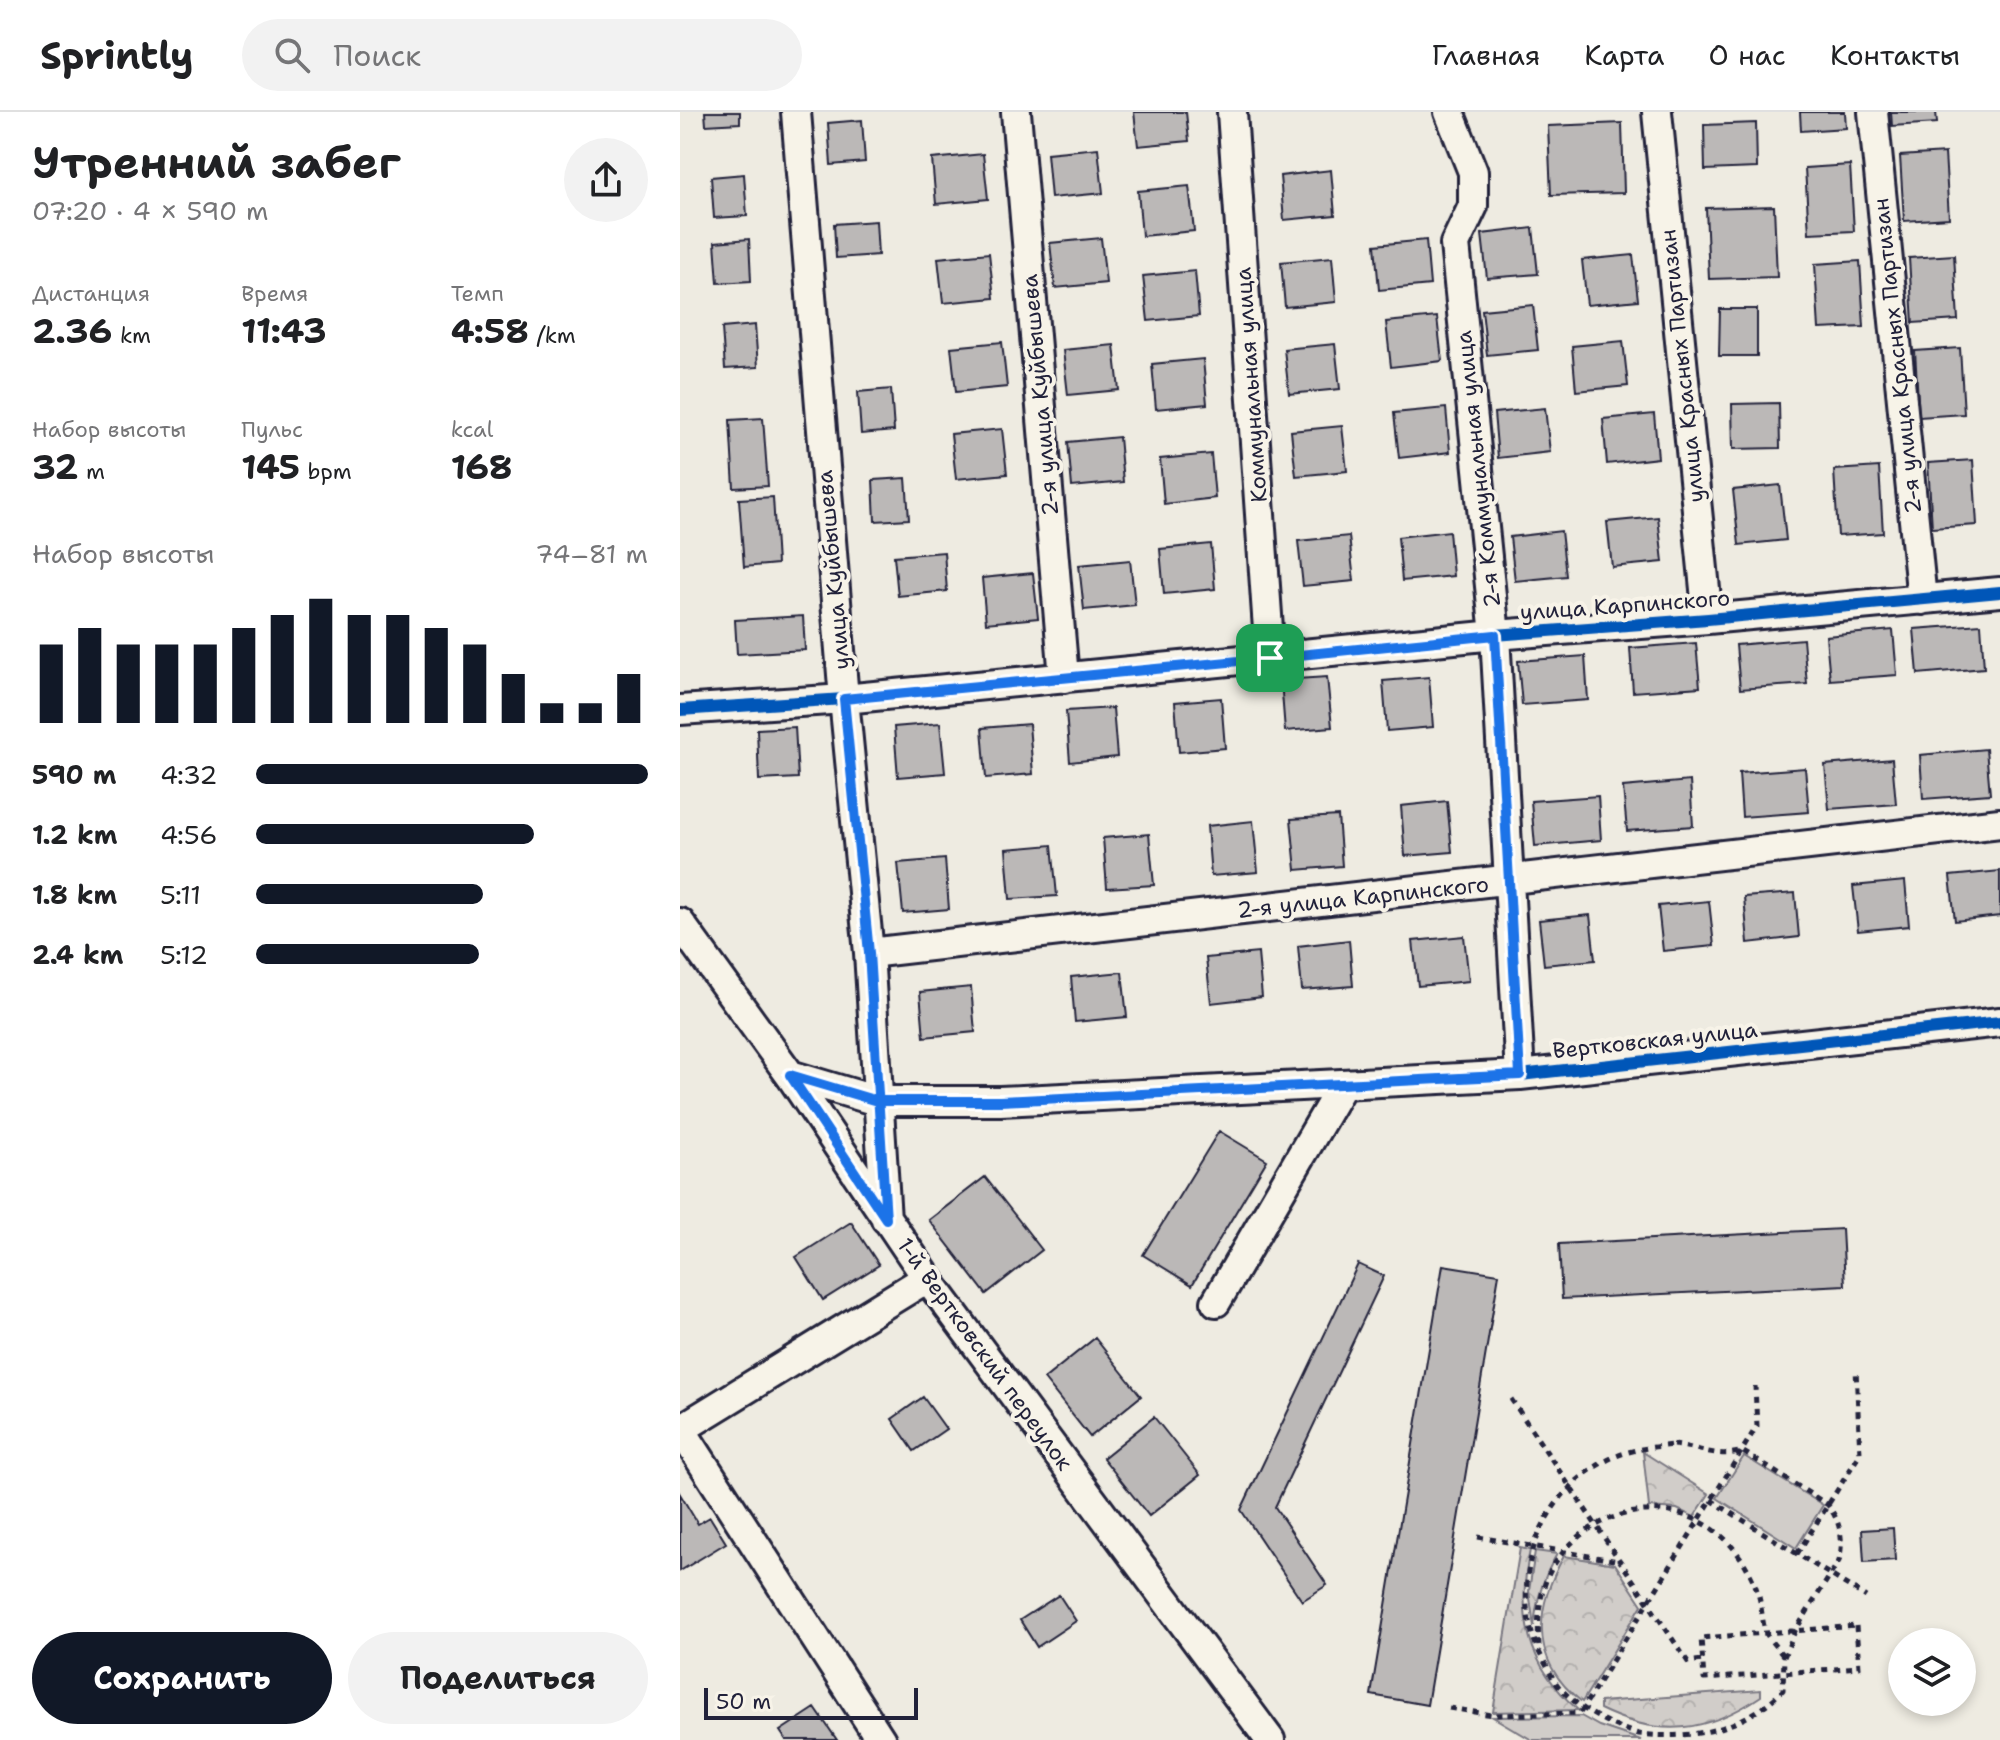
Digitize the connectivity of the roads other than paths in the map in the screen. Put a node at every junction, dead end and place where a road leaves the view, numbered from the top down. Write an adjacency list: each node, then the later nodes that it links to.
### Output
1 (796, 112): 13 (street, улица Куйбышева)
2 (1016, 112): 12 (street, 2-я улица Куйбышева)
3 (1232, 112): 11 (street, Коммунальная улица)
4 (1449, 112): 10 (street, 2-я Коммунальная улица)
5 (1657, 112): 9 (street, улица Красных Партизан)
6 (1873, 112): 8 (street, 2-я улица Красных Партизан)
7 (2000, 592): 8 (street, улица Карпинского)
8 (1922, 600): 9 (street, улица Карпинского)
9 (1708, 619): 10 (street, улица Карпинского)
10 (1495, 635): 11 (street, улица Карпинского); 16 (street, 2-я Коммунальная улица)
11 (1270, 658): 12 (street, улица Карпинского)
12 (1064, 678): 13 (street, улица Карпинского)
13 (844, 699): 14 (street, улица Карпинского); 18 (street, улица Куйбышева)
14 (680, 710)
15 (2000, 823): 16 (street, 2-я улица Карпинского)
16 (1509, 880): 18 (street, 2-я улица Карпинского); 21 (street, 2-я Коммунальная улица)
17 (680, 923): 20 (street, 1-й Вертковский переулок)
18 (869, 953): 23 (street, улица Куйбышева)
19 (2000, 1022): 21 (street, Вертковская улица)
20 (790, 1075): 23 (street, Вертковская улица); 24 (street, 1-й Вертковский переулок)
21 (1520, 1075): 22 (street, Вертковская улица)
22 (1343, 1084): 23 (street, Вертковская улица); 26 (street)
23 (877, 1101): 24 (street, улица Куйбышева)
24 (886, 1219): 25 (street, 1-й Вертковский переулок)
25 (927, 1278): 27 (street); 29 (street, 1-й Вертковский переулок)
26 (1216, 1302)
27 (680, 1428): 28 (street)
28 (881, 1740)
29 (1270, 1740)

